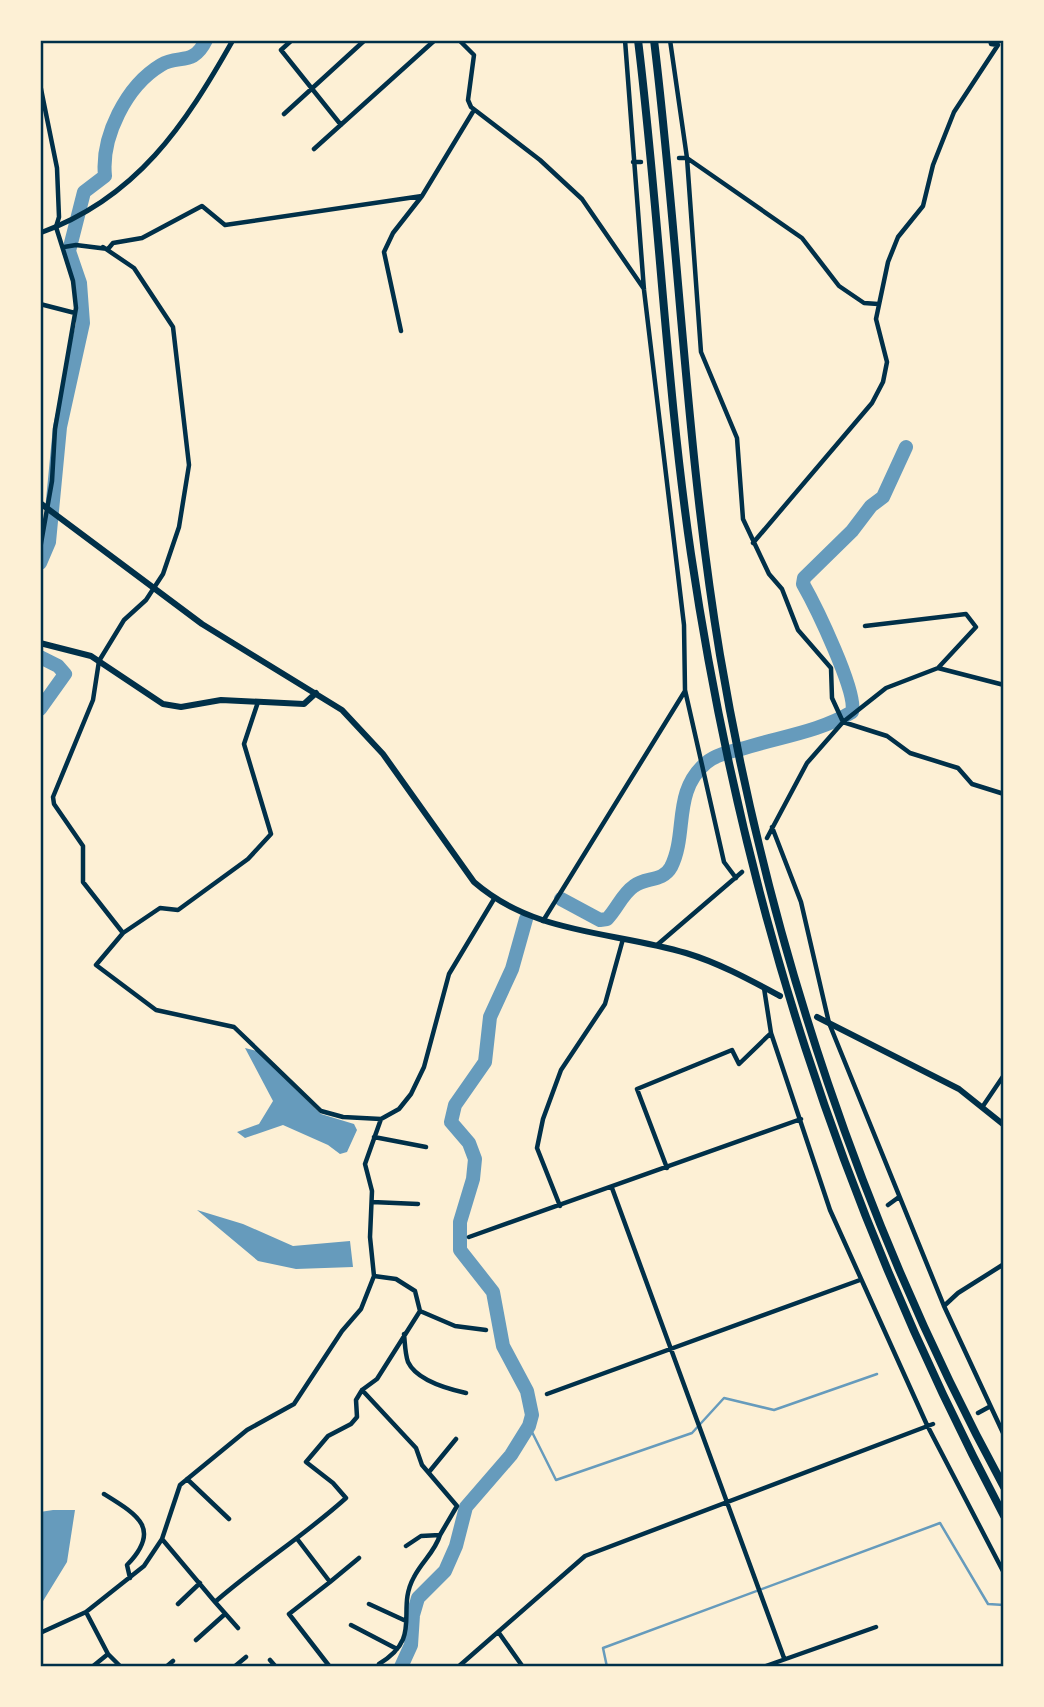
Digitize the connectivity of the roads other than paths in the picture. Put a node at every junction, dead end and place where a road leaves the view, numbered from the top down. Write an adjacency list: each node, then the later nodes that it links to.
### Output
1 (233, 40): 23 (street)
2 (292, 40): 12 (street)
3 (365, 40): 12 (street)
4 (435, 40): 16 (street)
5 (459, 40): 14 (street)
6 (625, 40): 20 (street)
7 (638, 40): 101 (highway)
8 (654, 40): 98 (highway)
9 (670, 40): 19 (street)
10 (990, 40): 31 (street)
11 (40, 84): 13 (street)
12 (312, 88): 15 (street); 16 (street)
13 (42, 105): 23 (street)
14 (474, 110): 22 (street); 27 (street)
15 (284, 114)
16 (341, 125): 17 (street)
17 (314, 149)
18 (679, 158): 19 (street)
19 (687, 158): 31 (street); 37 (street)
20 (634, 162): 21 (street); 27 (street)
21 (641, 162)
22 (422, 196): 26 (street); 33 (street)
23 (56, 228): 24 (street); 25 (street)
24 (40, 233)
25 (64, 247): 26 (street); 32 (street)
26 (103, 247): 39 (street)
27 (644, 290): 28 (street)
28 (645, 297): 29 (street); 45 (street)
29 (652, 297)
30 (40, 304): 32 (street)
31 (878, 304): 37 (street)
32 (75, 313): 35 (street)
33 (401, 331)
34 (40, 503): 35 (main road)
35 (48, 509): 36 (street); 39 (main road)
36 (43, 529): 38 (street)
37 (752, 543): 48 (street)
38 (42, 547)
39 (155, 589): 42 (street); 46 (main road)
40 (865, 626): 43 (street)
41 (40, 643): 42 (main road)
42 (99, 662): 47 (main road); 56 (street)
43 (938, 668): 44 (street); 48 (street)
44 (1004, 685)
45 (685, 690): 53 (street); 55 (street)
46 (316, 693): 47 (main road); 54 (main road)
47 (258, 702): 56 (street)
48 (843, 722): 49 (street); 50 (street)
49 (1004, 794)
50 (772, 827): 51 (street); 62 (street)
51 (767, 838)
52 (742, 872): 53 (street)
53 (736, 877): 58 (street)
54 (494, 899): 55 (main road); 66 (street)
55 (543, 921): 57 (main road)
56 (122, 933): 66 (street)
57 (623, 939): 58 (main road); 77 (street)
58 (656, 946): 59 (main road)
59 (763, 987): 60 (main road); 63 (street)
60 (780, 996)
61 (817, 1017): 62 (main road)
62 (829, 1023): 65 (main road); 73 (street)
63 (771, 1033): 67 (street); 71 (street)
64 (1004, 1075): 65 (street)
65 (983, 1106): 68 (main road)
66 (381, 1119): 69 (street)
67 (801, 1119): 71 (street); 81 (street)
68 (1004, 1125)
69 (374, 1138): 70 (street); 74 (street)
70 (426, 1147)
71 (667, 1168): 72 (street)
72 (612, 1188): 77 (street); 86 (street)
73 (899, 1197): 76 (street); 82 (street)
74 (372, 1202): 75 (street); 80 (street)
75 (418, 1204)
76 (888, 1205)
77 (560, 1206): 78 (street)
78 (470, 1237)
79 (1004, 1264): 82 (street)
80 (374, 1276): 83 (street); 97 (street)
81 (860, 1280): 86 (street); 93 (street)
82 (944, 1306): 90 (street)
83 (420, 1311): 84 (street); 85 (street)
84 (486, 1330)
85 (404, 1334): 87 (street); 88 (street)
86 (668, 1348): 89 (street); 100 (street)
87 (362, 1390): 96 (street); 105 (street)
88 (466, 1393)
89 (547, 1394)
90 (989, 1407): 91 (street); 94 (street)
91 (978, 1413)
92 (933, 1424): 93 (street)
93 (927, 1425): 100 (street); 108 (street)
94 (1004, 1435)
95 (456, 1439): 96 (street)
96 (429, 1472): 103 (street)
97 (187, 1479): 102 (street); 104 (street)
98 (1004, 1487)
99 (104, 1494): 109 (street)
100 (725, 1501): 122 (street); 127 (street)
101 (1004, 1516)
102 (229, 1519)
103 (440, 1535): 106 (street); 117 (street)
104 (162, 1539): 109 (street); 111 (street)
105 (298, 1540): 110 (street); 112 (street)
106 (405, 1546)
107 (359, 1558): 110 (street)
108 (1004, 1573)
109 (130, 1579): 115 (street)
110 (330, 1581): 136 (street)
111 (200, 1583): 112 (street); 113 (street)
112 (215, 1602): 116 (street)
113 (178, 1604)
114 (369, 1604): 117 (street)
115 (86, 1612): 121 (street); 125 (street)
116 (225, 1614): 120 (street); 123 (street)
117 (406, 1622): 124 (street)
118 (351, 1625): 124 (street)
119 (876, 1627): 127 (street)
120 (238, 1628)
121 (40, 1633)
122 (499, 1633): 138 (street); 139 (street)
123 (196, 1640)
124 (397, 1649): 131 (street)
125 (108, 1654): 132 (street); 133 (street)
126 (246, 1657): 135 (street)
127 (784, 1658): 140 (street)
128 (270, 1660): 130 (street)
129 (173, 1661): 134 (street)
130 (275, 1666)
131 (377, 1666): 137 (street)
132 (92, 1667)
133 (121, 1667)
134 (166, 1667)
135 (234, 1667)
136 (330, 1667)
137 (387, 1667)
138 (458, 1667)
139 (523, 1667)
140 (764, 1667)

